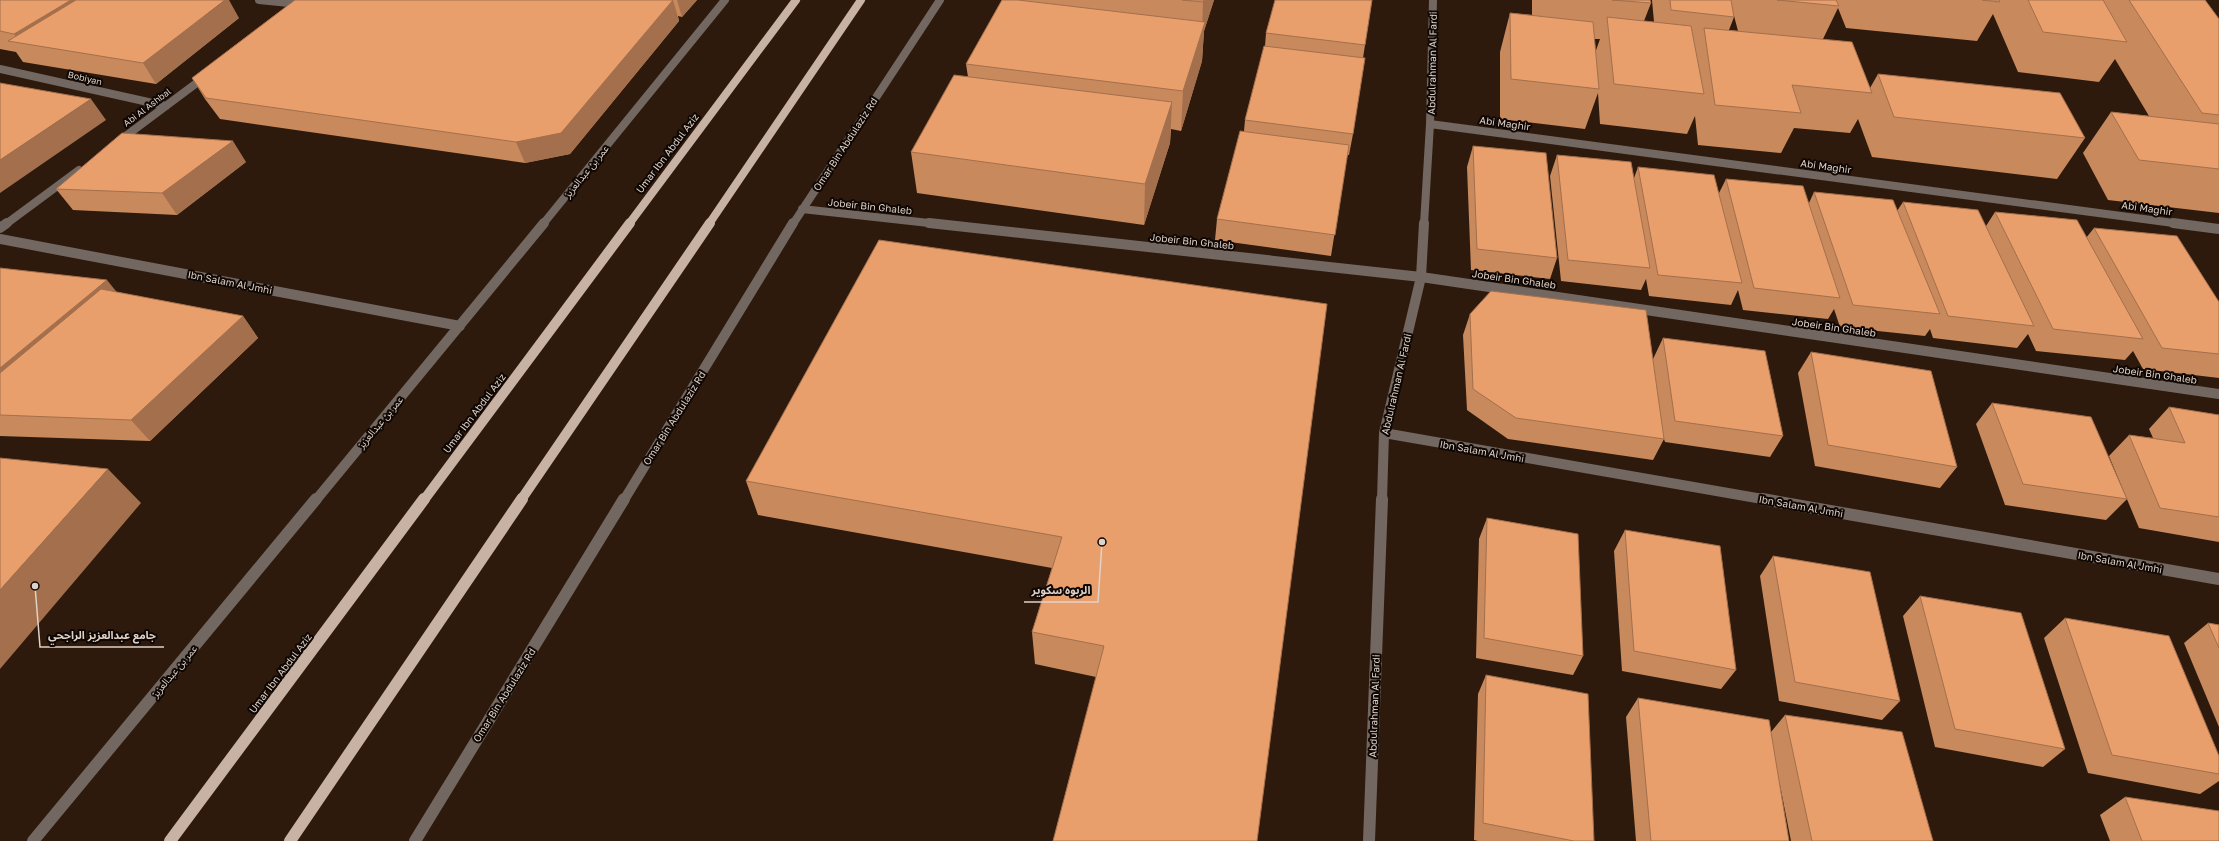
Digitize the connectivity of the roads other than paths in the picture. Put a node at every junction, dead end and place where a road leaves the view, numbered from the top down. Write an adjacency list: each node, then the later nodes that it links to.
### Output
1 (259, 0): 7 (street)
2 (725, 0): 20 (street, عمر بن عبدالعزيز)
3 (796, 0): 25 (main road, Umar Ibn Abdul Aziz)
4 (861, 0): 26 (main road)
5 (940, 0): 15 (street, Omar Bin Abdulaziz Rd)
6 (1433, 0): 12 (street, Abdulrahman Al Fardi)
7 (302, 2): 8 (street)
8 (286, 14)
9 (0, 68): 11 (street, Bobiyan)
10 (210, 72): 11 (street, Abi Al Ashbal)
11 (166, 106): 13 (street, Abi Al Ashbal)
12 (1430, 124): 17 (street, Abi Maghir); 19 (street, Abdulrahman Al Fardi)
13 (115, 144)
14 (83, 167): 16 (street)
15 (802, 209): 19 (street, Jobeir Bin Ghaleb); 27 (street, Omar Bin Abdulaziz Rd)
16 (0, 228)
17 (2219, 229)
18 (0, 239): 20 (street, Ibn Salam Al Jmhi)
19 (1420, 277): 21 (street, Jobeir Bin Ghaleb); 22 (street, Abdulrahman Al Fardi)
20 (460, 326): 24 (street, عمر بن عبدالعزيز)
21 (2219, 394)
22 (1384, 433): 23 (street, Ibn Salam Al Jmhi); 28 (street, Abdulrahman Al Fardi)
23 (2219, 579)
24 (33, 841)
25 (170, 841)
26 (290, 841)
27 (415, 841)
28 (1369, 841)

